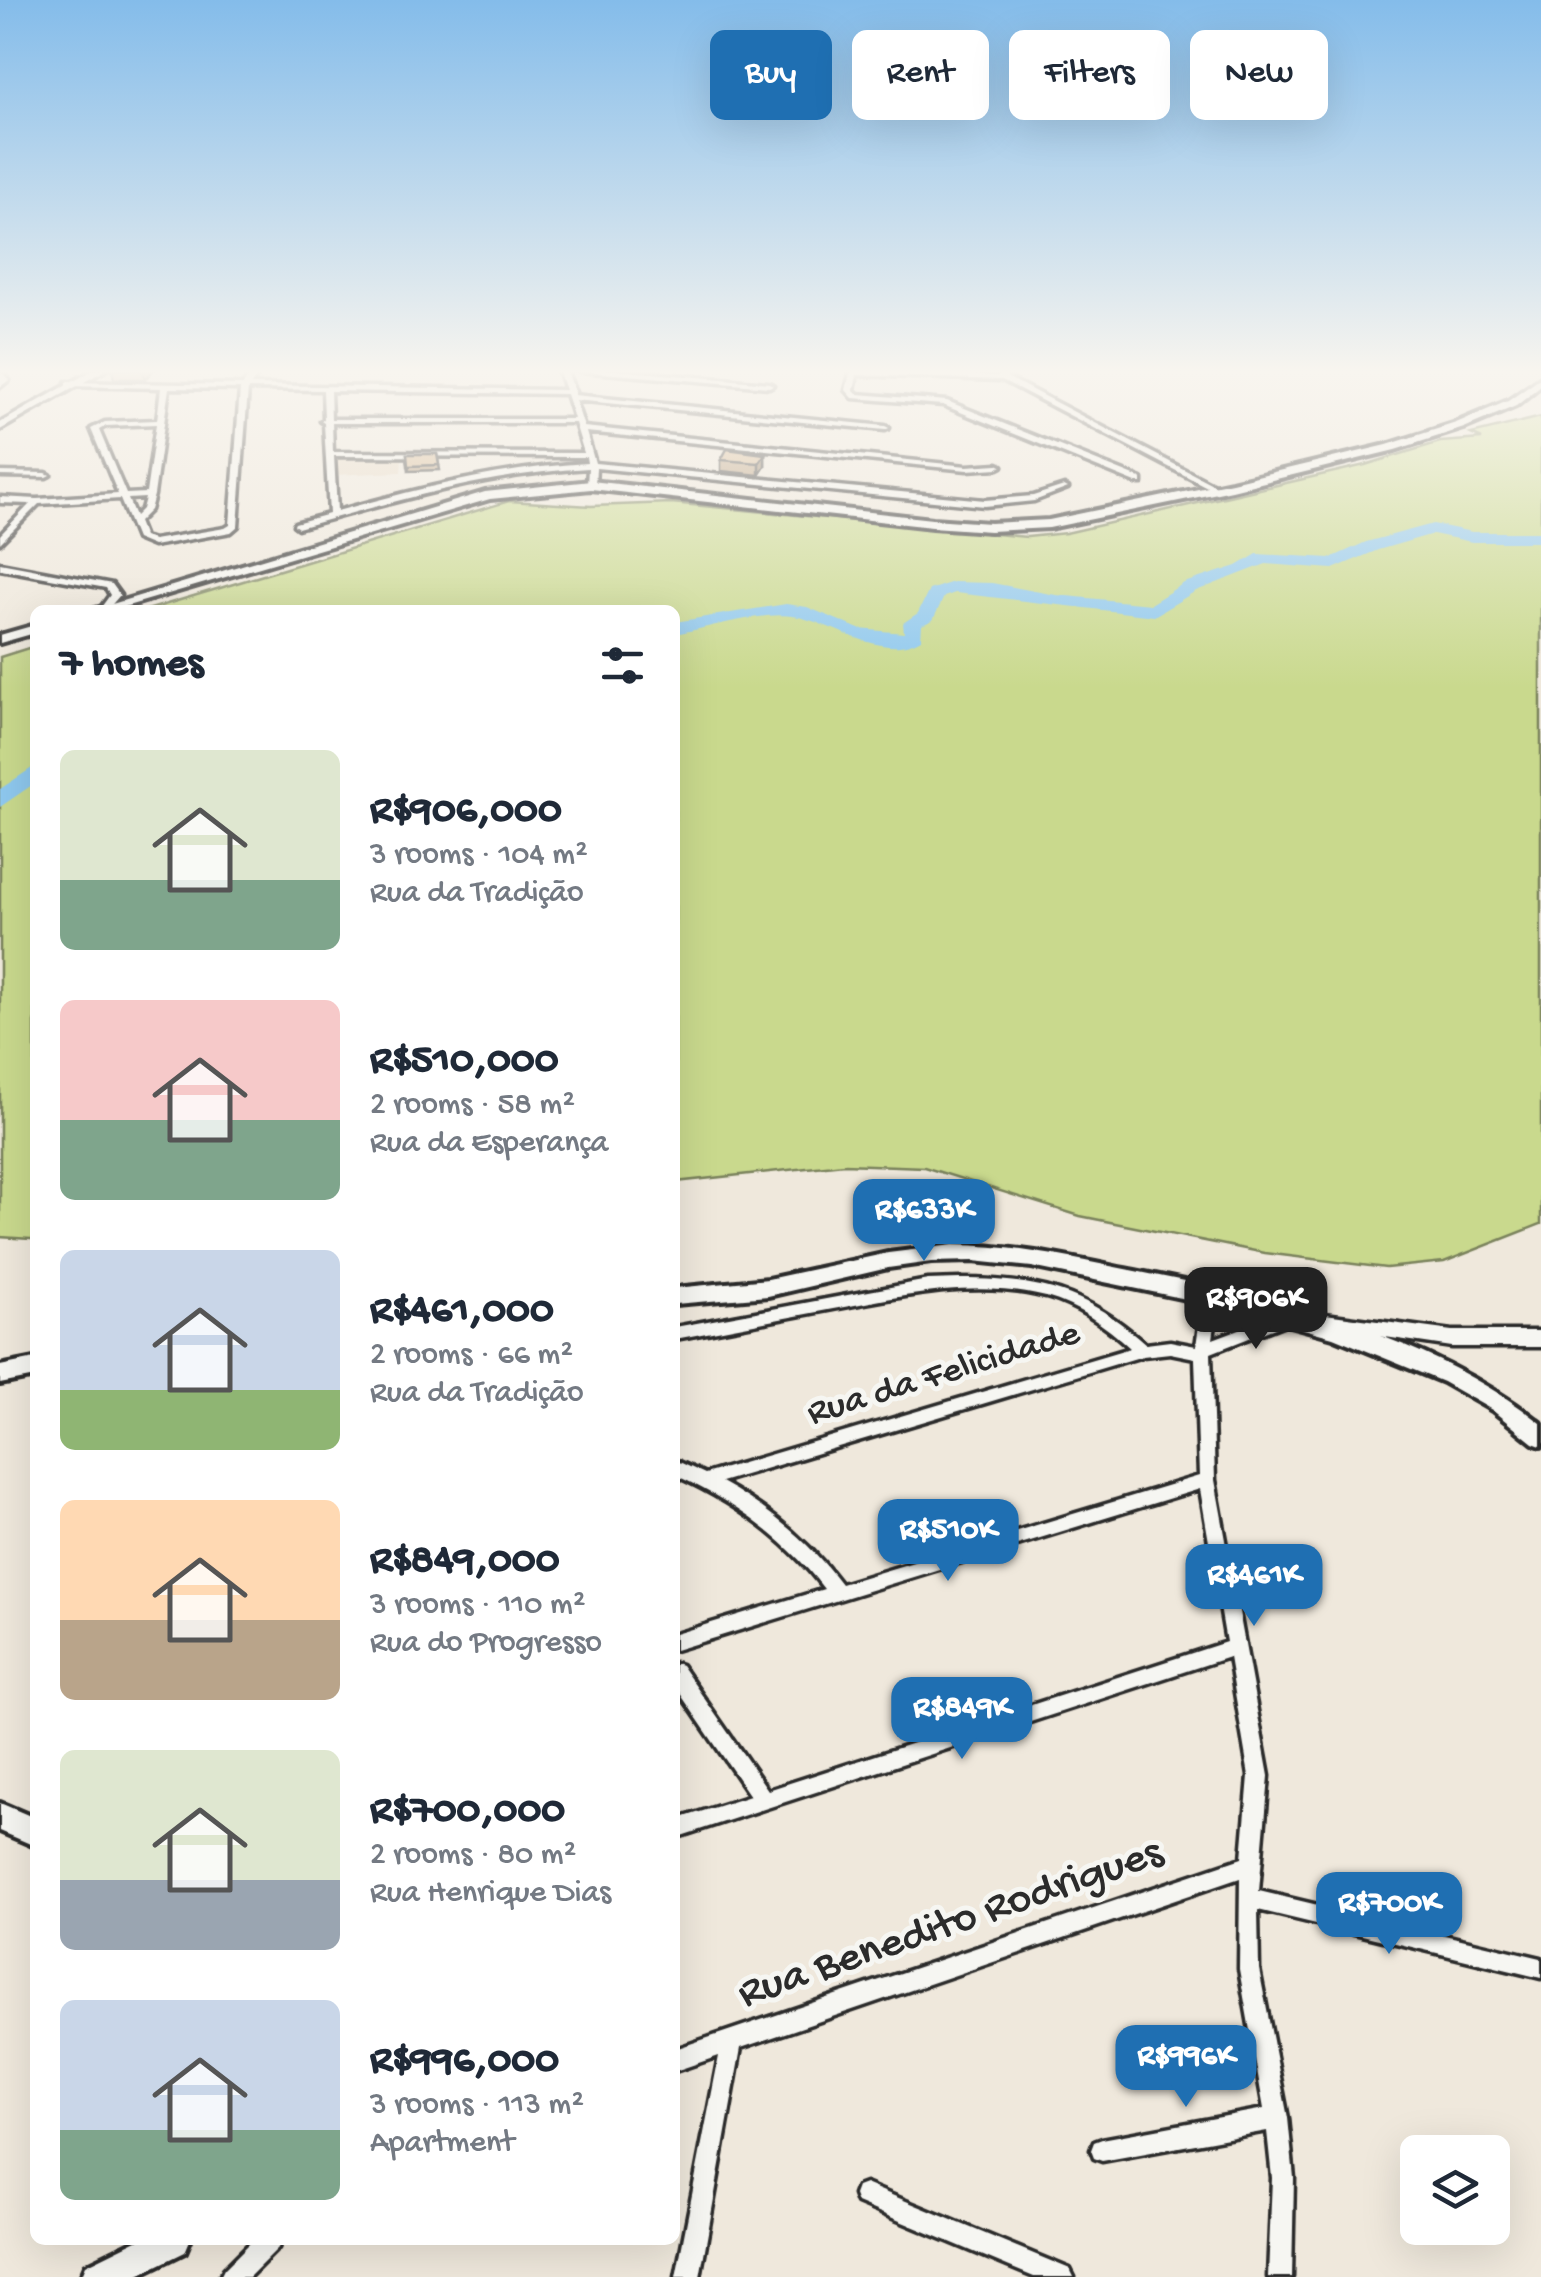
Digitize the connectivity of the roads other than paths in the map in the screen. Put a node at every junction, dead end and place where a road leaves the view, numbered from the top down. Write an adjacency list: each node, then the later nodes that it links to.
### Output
1 (114, 475): 15 (street)
2 (152, 475): 16 (street)
3 (238, 475): 20 (street)
4 (330, 475): 19 (street)
5 (482, 475): 19 (street)
6 (591, 475): 12 (street)
7 (730, 475): 14 (street)
8 (1124, 475): 11 (street)
9 (1192, 475): 13 (street)
10 (1264, 475): 13 (main road)
11 (1139, 481)
12 (592, 485): 13 (main road); 25 (main road)
13 (1214, 487)
14 (1064, 488)
15 (122, 495): 16 (street); 18 (street); 20 (street)
16 (150, 495): 20 (street)
17 (0, 500): 18 (street)
18 (37, 502): 22 (street)
19 (333, 515): 21 (street)
20 (134, 521)
21 (298, 525)
22 (0, 540)
23 (0, 566): 24 (street)
24 (105, 605)
25 (115, 605)
26 (30, 630): 27 (main road)
27 (0, 639)
28 (1192, 1290): 29 (main road); 30 (main road); 34 (street)
29 (680, 1296)
30 (1290, 1316): 32 (main road); 34 (street); 37 (main road)
31 (680, 1332): 33 (street)
32 (1541, 1339)
33 (1143, 1350): 34 (street, Rua da Felicidade); 39 (street, Rua da Felicidade)
34 (1204, 1351): 40 (street)
35 (30, 1369): 36 (main road)
36 (0, 1374)
37 (1541, 1436)
38 (680, 1470): 39 (street)
39 (706, 1480): 41 (street)
40 (1207, 1480): 41 (street); 43 (street)
41 (837, 1593): 42 (street)
42 (680, 1640)
43 (1234, 1648): 45 (street); 49 (street)
44 (680, 1678): 45 (street)
45 (764, 1800): 47 (street)
46 (0, 1817): 48 (main road)
47 (680, 1827)
48 (30, 1830)
49 (1252, 1864): 50 (street); 52 (street, Rua Benedito Rodrigues)
50 (1248, 1898): 51 (street); 54 (street)
51 (1541, 1968)
52 (732, 2041): 53 (street, Rua Benedito Rodrigues); 61 (street)
53 (680, 2058)
54 (1277, 2118): 55 (street); 63 (street)
55 (1102, 2150)
56 (864, 2195): 62 (street)
57 (164, 2245): 59 (main road)
58 (265, 2245): 60 (street)
59 (98, 2277)
60 (232, 2277)
61 (688, 2277)
62 (1062, 2277)
63 (1280, 2277)

